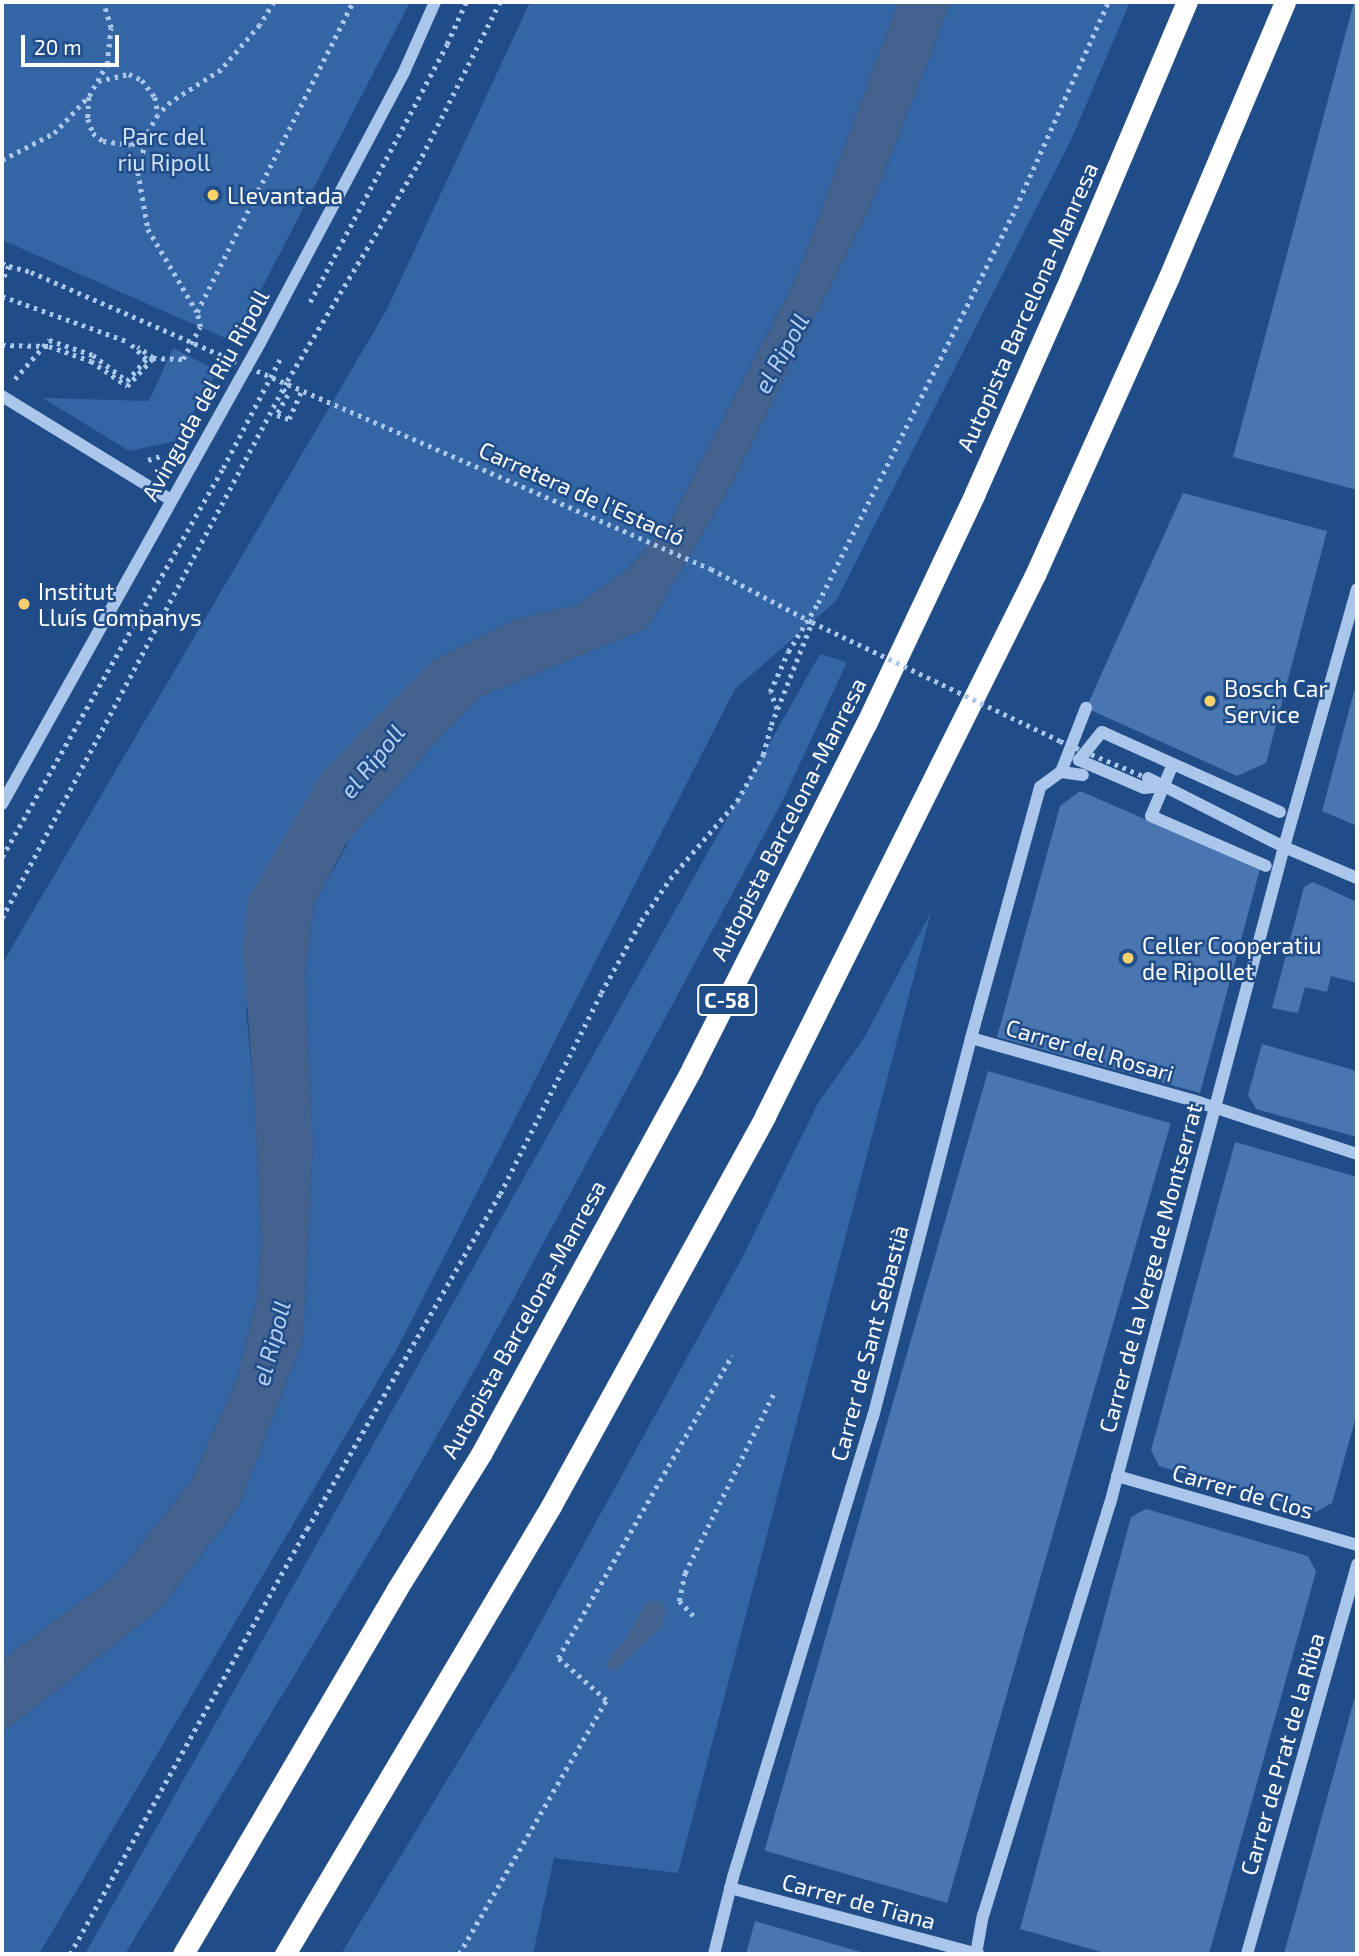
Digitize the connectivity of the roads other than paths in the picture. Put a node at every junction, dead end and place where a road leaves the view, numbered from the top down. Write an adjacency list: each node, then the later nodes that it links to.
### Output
1 (435, 2): 5 (street, Avinguda del Riu Ripoll)
2 (1187, 2): 25 (highway, Autopista Barcelona-Manresa / C-58)
3 (1285, 2): 26 (highway)
4 (5, 391): 5 (street)
5 (172, 500): 13 (street, Avinguda del Riu Ripoll)
6 (1357, 589): 15 (street, Carrer de la Verge de Montserrat)
7 (1086, 708): 9 (street)
8 (1173, 764): 12 (street); 12 (street); 14 (street)
9 (1061, 772): 10 (street); 18 (street, Carrer de Sant Sebastià)
10 (1083, 775)
11 (1148, 778): 12 (street)
12 (1164, 786): 15 (street); 16 (street)
13 (2, 804)
14 (1280, 813)
15 (1284, 847): 17 (street); 19 (street, Carrer de la Verge de Montserrat)
16 (1266, 866)
17 (1357, 878)
18 (971, 1038): 19 (street, Carrer del Rosari); 24 (street, Carrer de Sant Sebastià)
19 (1214, 1109): 20 (street, Carrer del Rosari); 21 (street, Carrer de la Verge de Montserrat)
20 (1357, 1154)
21 (1116, 1476): 22 (street, Carrer de Clos); 28 (street, Carrer de la Verge de Montserrat)
22 (1357, 1545)
23 (1357, 1564): 29 (street, Carrer de Prat de la Riba)
24 (730, 1888): 27 (street, Carrer de Sant Sebastià); 28 (street, Carrer de Tiana)
25 (183, 1954)
26 (285, 1954)
27 (713, 1954)
28 (977, 1954)
29 (1247, 1954)

